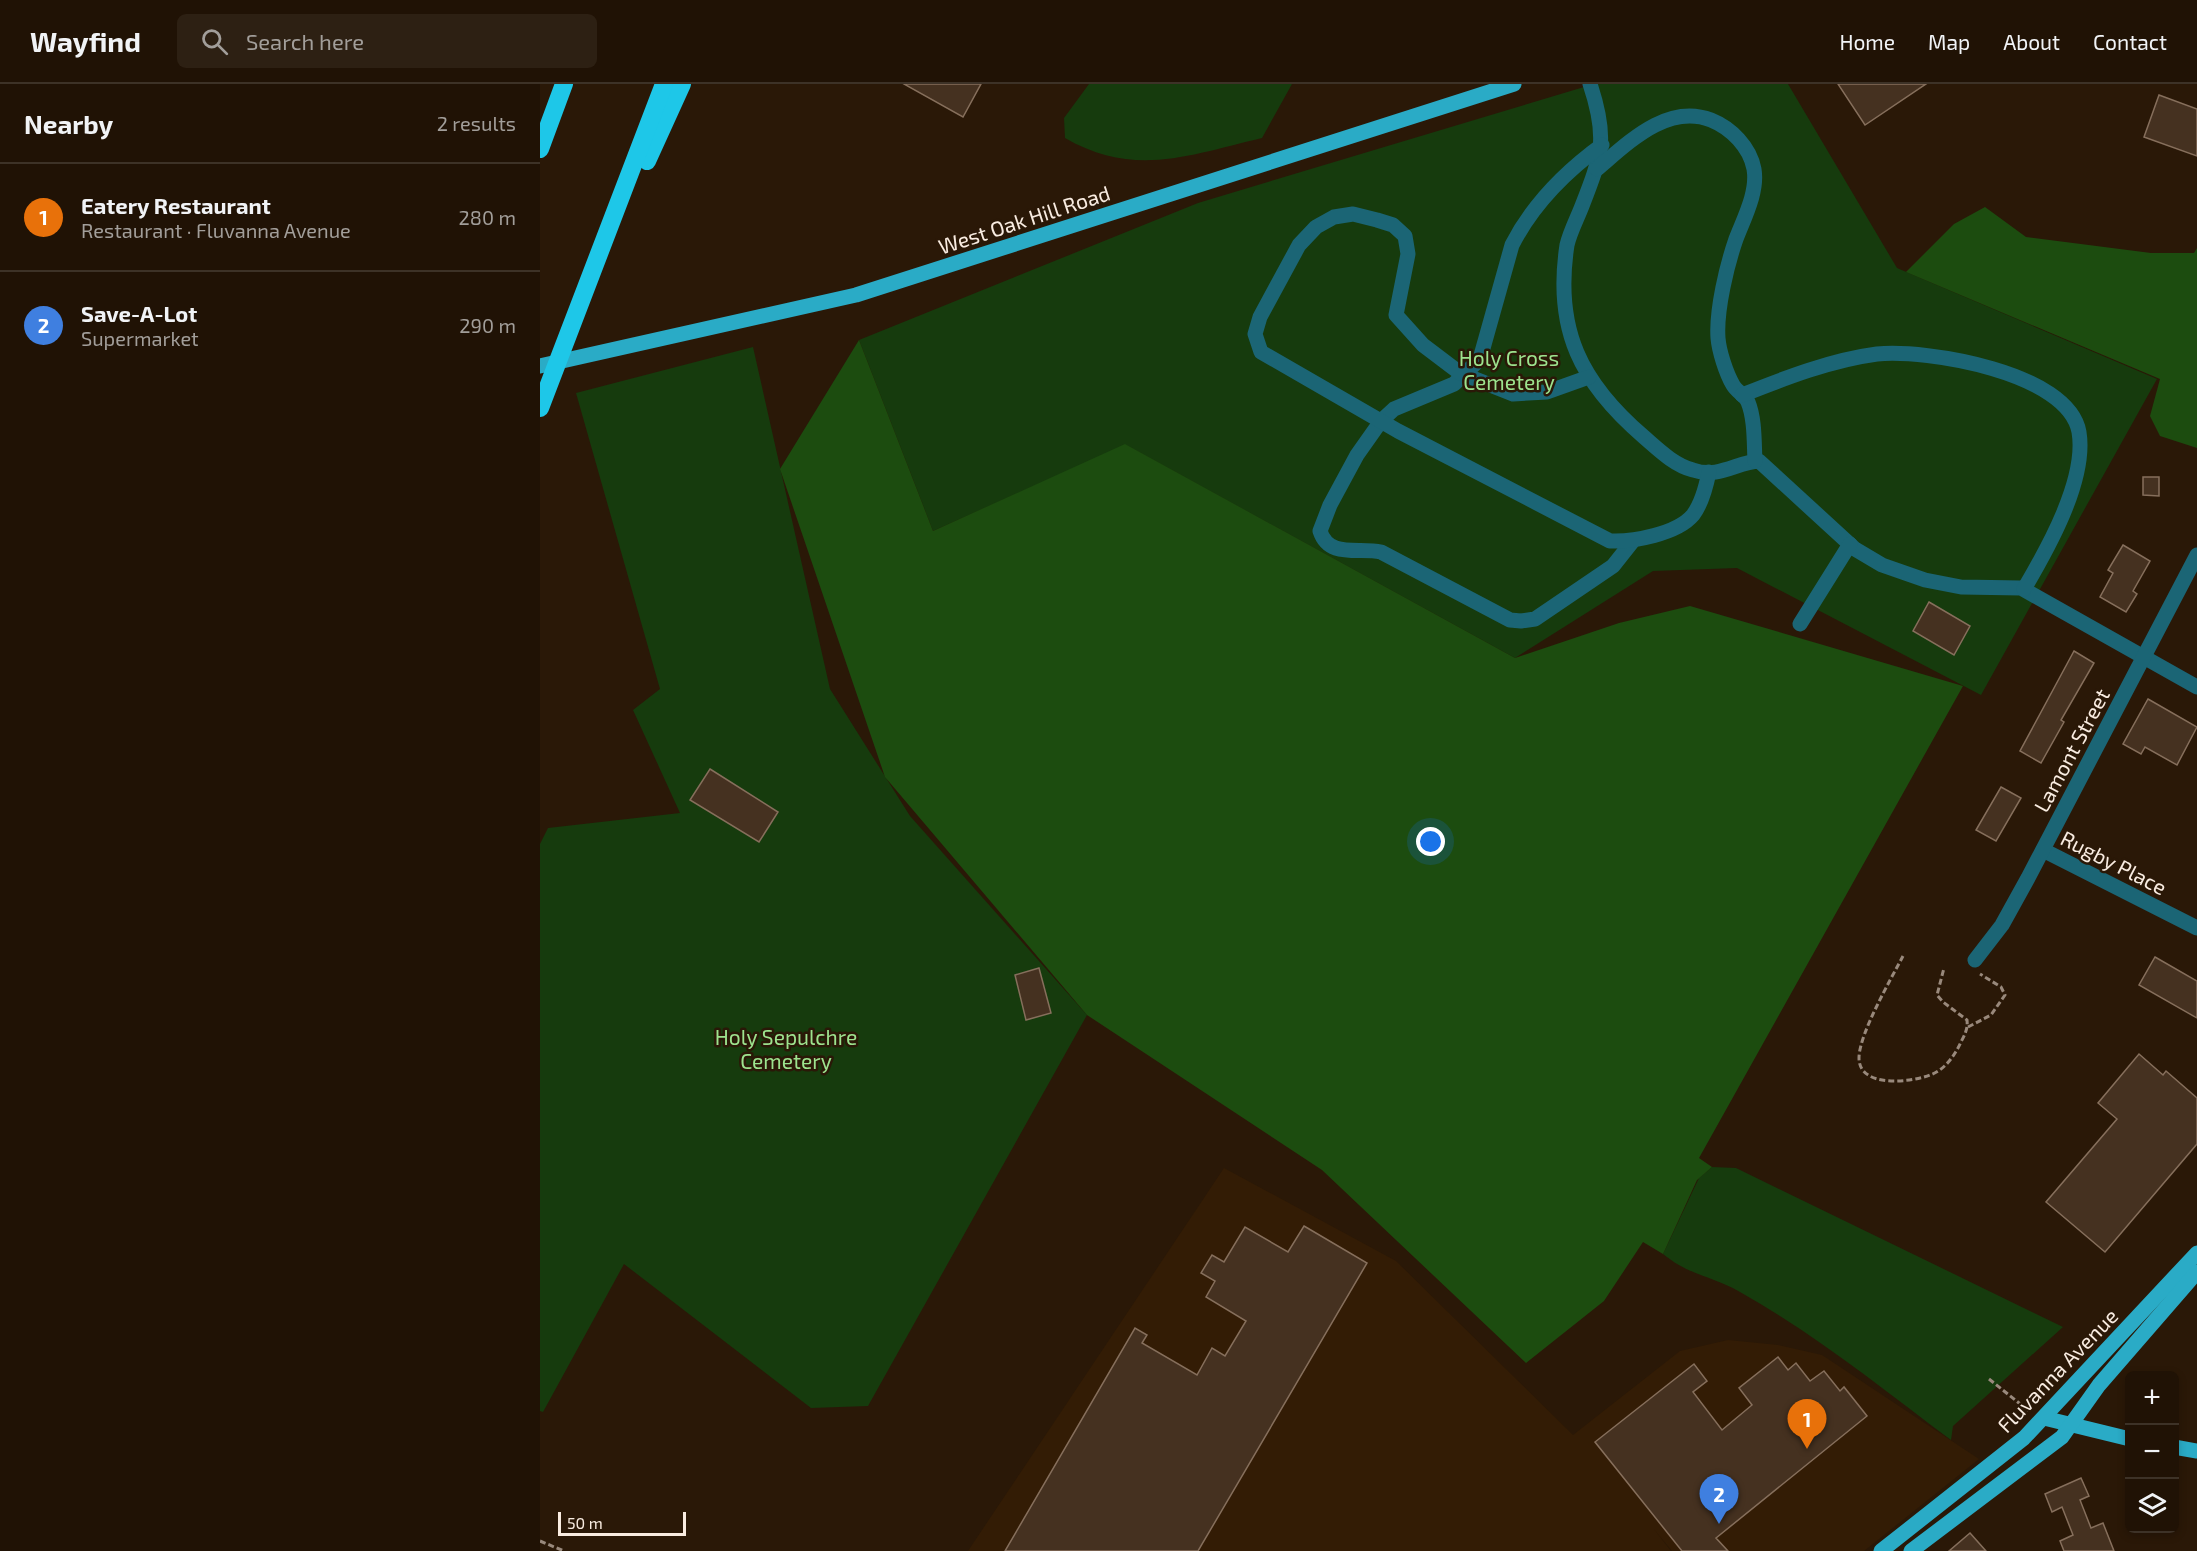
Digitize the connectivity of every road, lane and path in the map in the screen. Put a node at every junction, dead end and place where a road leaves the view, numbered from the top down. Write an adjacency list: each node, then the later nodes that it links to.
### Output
1 (564, 84): 7 (highway)
2 (664, 84): 9 (highway)
3 (682, 84): 9 (highway)
4 (1514, 84): 10 (main road, West Oak Hill Road)
5 (1590, 84): 6 (street)
6 (1602, 145): 8 (street); 11 (street)
7 (540, 149)
8 (1597, 169): 12 (street); 13 (street)
9 (592, 276): 14 (highway)
10 (540, 366)
11 (1466, 375): 12 (street); 15 (street); 15 (street)
12 (1589, 377): 17 (street)
13 (1742, 395): 16 (street); 21 (street)
14 (540, 408)
15 (1381, 421): 18 (street); 18 (street)
16 (1755, 461): 17 (street); 19 (street)
17 (1709, 472): 18 (street)
18 (1632, 542)
19 (1850, 544): 21 (street); 22 (street)
20 (2197, 555): 23 (street, Lamont Street)
21 (2030, 592): 23 (street)
22 (1800, 624)
23 (2144, 657): 24 (street); 25 (street, Lamont Street)
24 (2197, 687)
25 (2043, 850): 26 (street, Rugby Place); 28 (street, Lamont Street)
26 (2197, 928)
27 (1903, 956): 30 (path)
28 (1976, 965): 30 (path)
29 (1944, 968): 30 (path)
30 (1968, 1027)
31 (2197, 1253): 34 (main road, Fluvanna Avenue)
32 (2197, 1272): 35 (main road, Fluvanna Avenue)
33 (1989, 1379): 34 (path)
34 (2044, 1418): 35 (main road); 41 (main road, Fluvanna Avenue)
35 (2071, 1425): 36 (main road); 42 (main road, Fluvanna Avenue)
36 (2125, 1438)
37 (2179, 1448): 38 (main road)
38 (2197, 1451)
39 (540, 1541): 40 (path)
40 (564, 1551)
41 (1881, 1551)
42 (1911, 1551)

